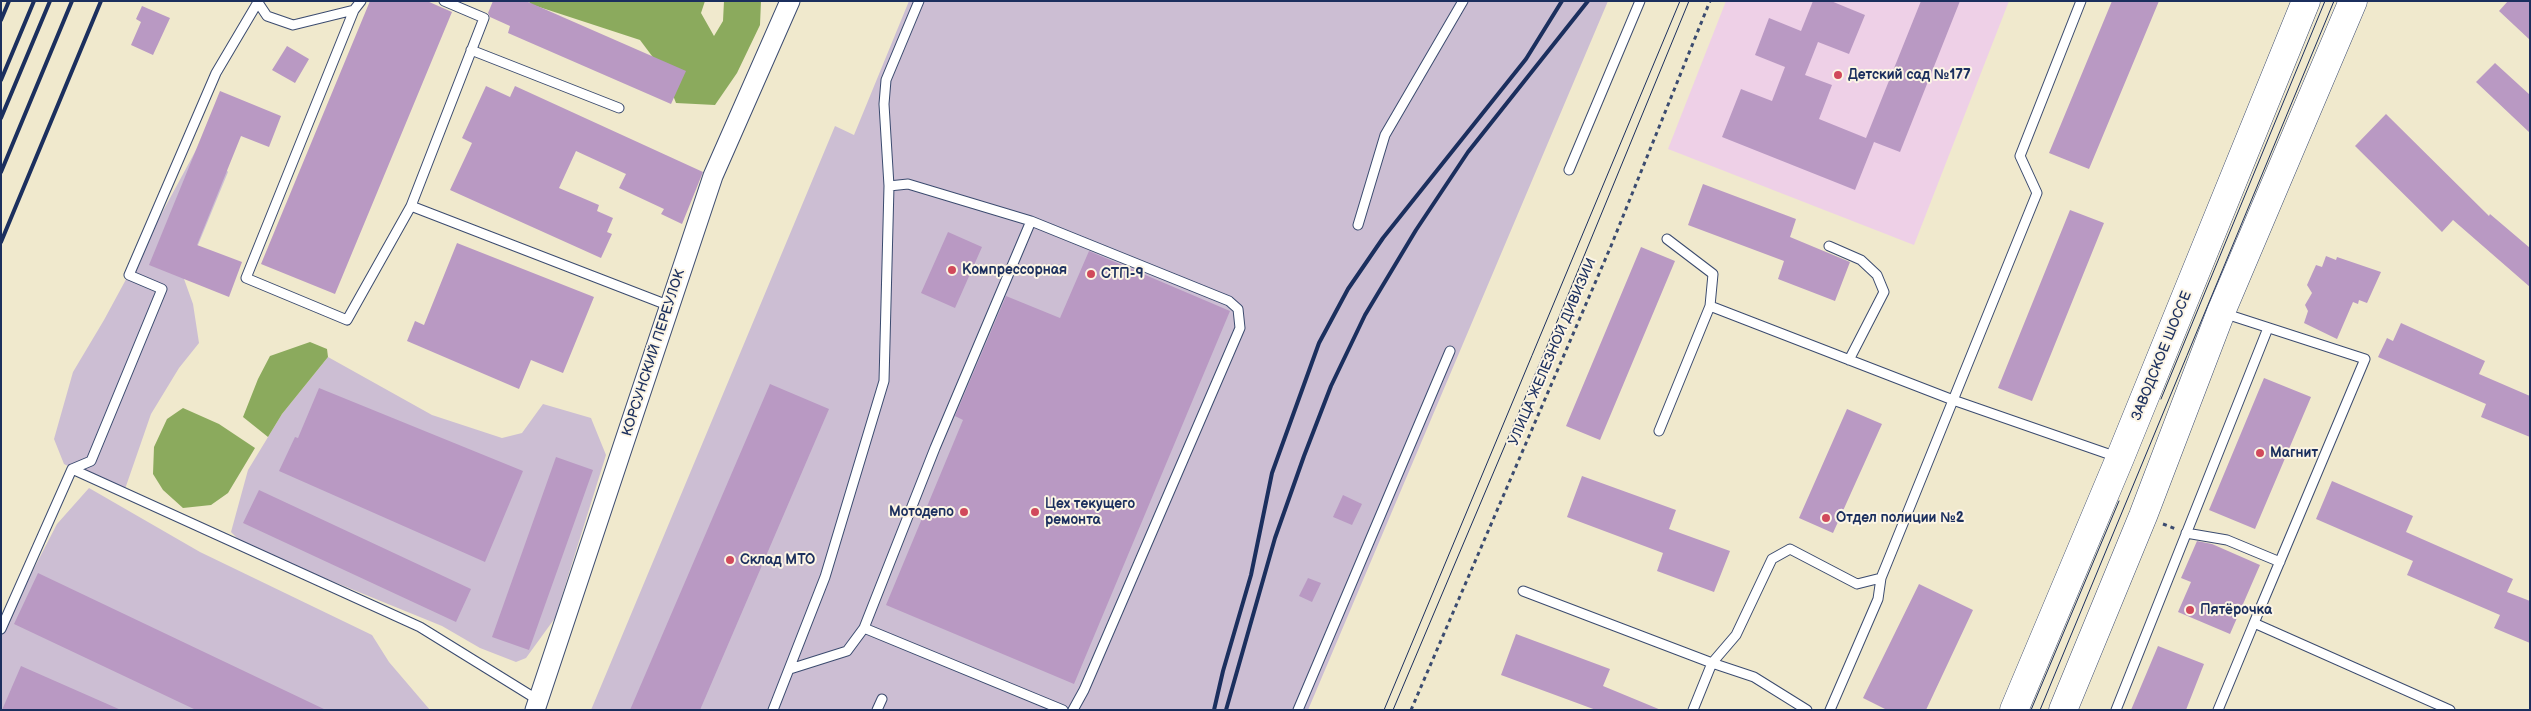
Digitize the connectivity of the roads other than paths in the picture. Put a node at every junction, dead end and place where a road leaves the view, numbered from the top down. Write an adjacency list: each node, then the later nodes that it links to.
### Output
1 (361, 1): 11 (lane)
2 (444, 1): 12 (lane)
3 (790, 1): 21 (street, КОРСУНСКИЙ ПЕРЕУЛОК)
4 (919, 1): 15 (lane)
5 (1463, 1): 18 (lane)
6 (1640, 1): 14 (lane)
7 (2081, 1): 27 (lane)
8 (2306, 1): 29 (main road, ЗАВОДСКОЕ ШОССЕ)
9 (2353, 1): 23 (main road)
10 (258, 2): 11 (lane); 30 (lane)
11 (354, 10): 16 (lane)
12 (471, 50): 13 (lane); 16 (lane)
13 (619, 108)
14 (1569, 170)
15 (889, 186): 17 (lane); 39 (lane)
16 (411, 206): 21 (lane)
17 (1031, 221): 36 (lane); 45 (lane)
18 (1358, 225)
19 (1667, 239): 22 (lane)
20 (1829, 246): 26 (lane)
21 (670, 306): 41 (street, КОРСУНСКИЙ ПЕРЕУЛОК)
22 (1710, 306): 26 (lane); 28 (lane)
23 (2221, 312): 24 (lane); 51 (main road)
24 (2268, 328): 31 (lane); 32 (lane)
25 (1450, 352): 46 (lane)
26 (1849, 360): 27 (lane)
27 (1954, 400): 29 (lane); 33 (lane)
28 (1659, 430)
29 (2120, 458): 50 (main road, ЗАВОДСКОЕ ШОССЕ)
30 (72, 469): 37 (lane); 41 (lane)
31 (2186, 533): 32 (lane); 52 (lane)
32 (2280, 562): 35 (lane)
33 (1880, 578): 38 (lane); 49 (lane)
34 (1523, 591): 38 (lane)
35 (2254, 623): 53 (lane); 54 (lane)
36 (864, 628): 39 (lane); 44 (lane)
37 (1, 629)
38 (1712, 663): 47 (lane); 48 (lane)
39 (790, 669): 42 (lane)
40 (882, 699): 43 (lane)
41 (537, 705)
42 (773, 710)
43 (877, 710)
44 (1063, 710)
45 (1073, 710)
46 (1298, 710)
47 (1693, 710)
48 (1807, 710)
49 (1830, 710)
50 (2014, 710)
51 (2062, 710)
52 (2116, 710)
53 (2218, 710)
54 (2450, 710)

